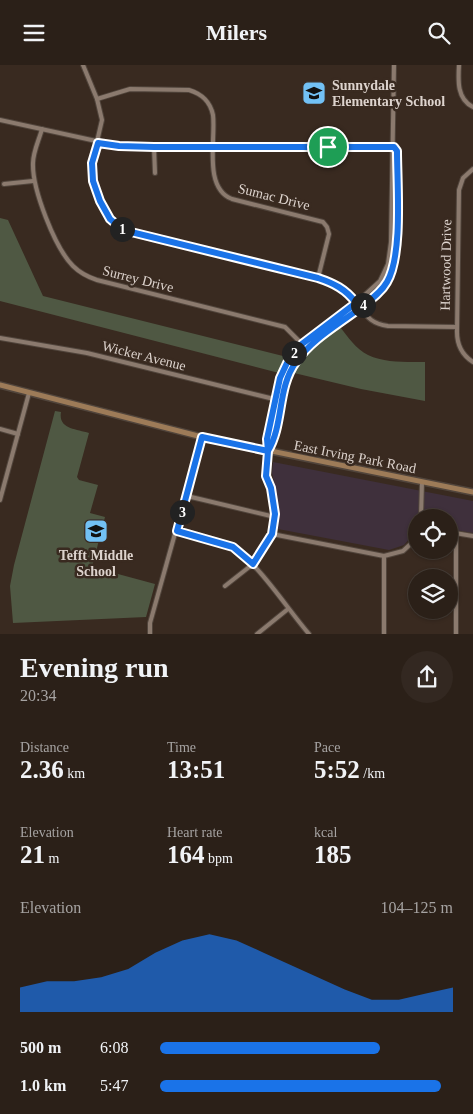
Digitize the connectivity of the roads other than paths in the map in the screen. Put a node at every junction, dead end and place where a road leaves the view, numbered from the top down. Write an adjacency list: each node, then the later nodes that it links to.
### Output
1 (83, 65): 4 (street)
2 (394, 65): 11 (street)
3 (459, 65): 5 (street)
4 (98, 99): 8 (street); 10 (street, Sumac Drive)
5 (473, 107)
6 (0, 120): 7 (street)
7 (42, 129): 8 (street); 14 (street, Surrey Drive)
8 (98, 143): 9 (street); 16 (street)
9 (154, 147): 10 (street); 13 (street)
10 (214, 147): 11 (street); 16 (street, Sumac Drive)
11 (394, 147): 17 (street); 18 (street)
12 (473, 169): 19 (street, Hartwood Drive)
13 (154, 173)
14 (33, 181): 15 (street); 21 (street, Surrey Drive)
15 (4, 184)
16 (318, 278): 17 (street)
17 (356, 303): 18 (street); 21 (street)
18 (360, 308): 19 (street); 22 (street)
19 (457, 327): 23 (street, Hartwood Drive)
20 (0, 338): 26 (street, Wicker Avenue)
21 (302, 344): 22 (street, Surrey Drive); 26 (street)
22 (307, 349): 27 (street)
23 (473, 362)
24 (0, 385): 25 (main road, East Irving Park Road)
25 (29, 393): 29 (street); 30 (main road, East Irving Park Road)
26 (275, 399): 27 (street, Wicker Avenue); 31 (street)
27 (282, 401): 31 (street)
28 (0, 429): 29 (street)
29 (18, 434): 33 (street)
30 (202, 437): 31 (main road, East Irving Park Road); 35 (street)
31 (268, 451): 32 (main road, East Irving Park Road); 38 (street)
32 (422, 482): 34 (main road, East Irving Park Road); 37 (street)
33 (1, 492): 36 (street)
34 (473, 492)
35 (186, 496): 38 (street); 39 (street)
36 (0, 500)
37 (421, 509)
38 (275, 517): 41 (street)
39 (177, 531): 46 (street); 49 (street)
40 (458, 533): 42 (street)
41 (272, 534): 44 (street); 46 (street)
42 (473, 536)
43 (408, 547): 44 (street)
44 (384, 556): 52 (street)
45 (456, 559): 53 (street)
46 (253, 564): 47 (street); 48 (street)
47 (225, 586)
48 (288, 609): 50 (street); 51 (street)
49 (150, 634)
50 (257, 634)
51 (309, 634)
52 (384, 634)
53 (456, 634)

